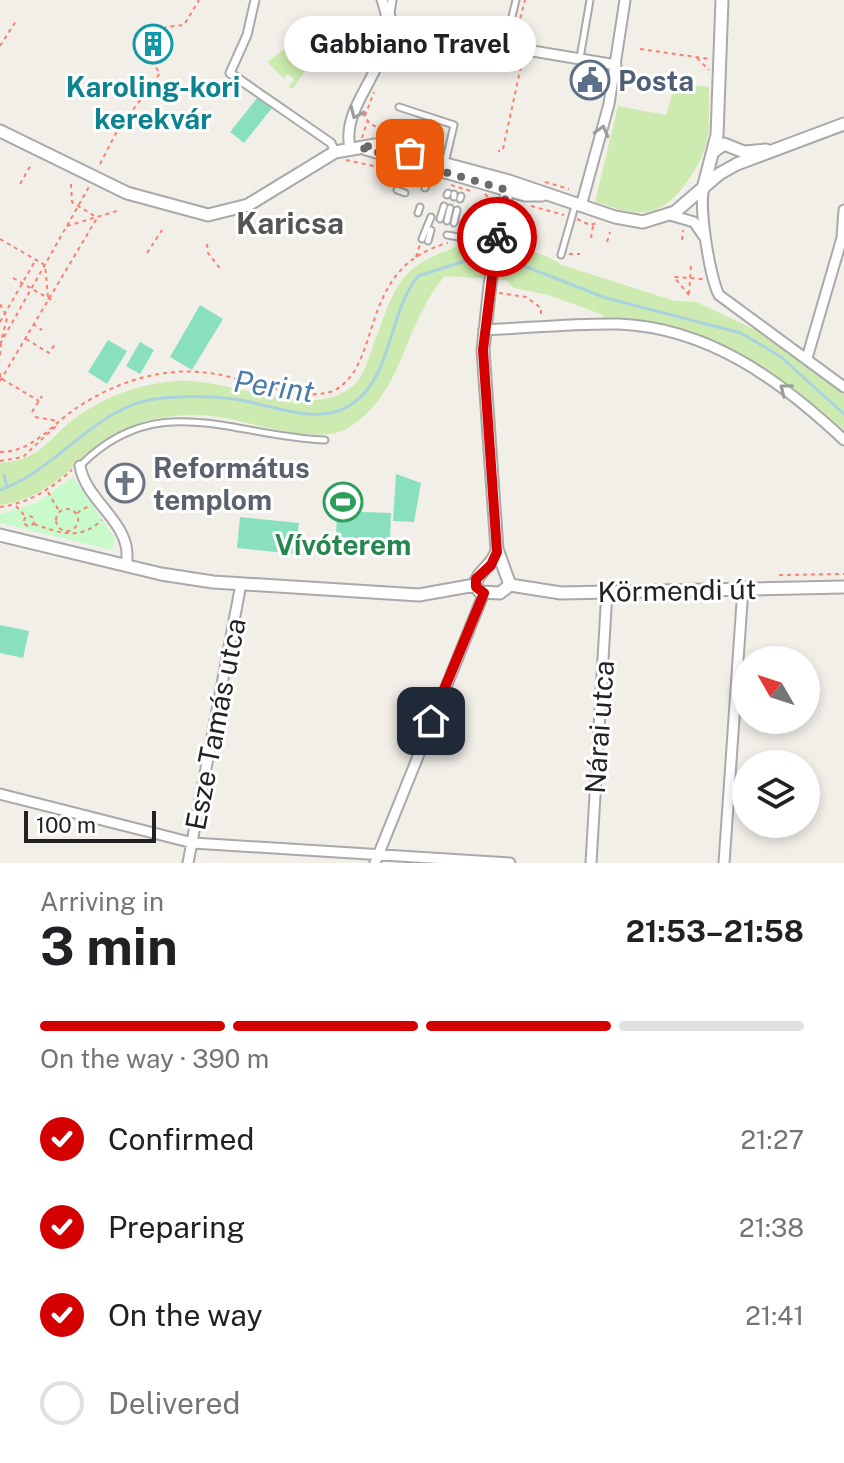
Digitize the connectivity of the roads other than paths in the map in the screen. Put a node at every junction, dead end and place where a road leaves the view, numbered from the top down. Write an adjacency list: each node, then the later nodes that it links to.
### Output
1 (255, 0): 21 (street)
2 (382, 0): 8 (street)
3 (392, 0): 8 (street)
4 (516, 0): 11 (lane)
5 (590, 0): 12 (lane)
6 (625, 0): 13 (street)
7 (722, 0): 15 (street)
8 (393, 28): 9 (street); 20 (street, one-way to 20)
9 (408, 31)
10 (431, 34): 11 (street)
11 (505, 46): 12 (street)
12 (580, 59): 13 (street)
13 (616, 65): 31 (street, one-way to 13)
14 (399, 107): 24 (lane)
15 (720, 109): 19 (street); 23 (street)
16 (844, 124): 18 (street)
17 (0, 131): 21 (street)
18 (797, 142): 19 (street); 26 (street)
19 (732, 146): 23 (street); 26 (street)
20 (354, 147): 21 (street); 22 (street); 25 (street)
21 (335, 152)
22 (418, 155): 24 (street); 25 (street)
23 (712, 155): 26 (street); 28 (street)
24 (446, 159): 27 (street)
25 (399, 160): 27 (street)
26 (731, 168): 28 (street)
27 (508, 185): 31 (street); 41 (street)
28 (703, 188): 34 (street); 39 (street)
29 (397, 190): 30 (lane)
30 (405, 193)
31 (578, 206): 34 (street); 40 (lane)
32 (450, 208): 32 (lane)
33 (844, 210): 42 (street)
34 (670, 215): 39 (street)
35 (431, 217): 38 (lane)
36 (467, 227): 37 (lane)
37 (447, 235)
38 (425, 240)
39 (708, 249): 42 (street)
40 (561, 255)
41 (484, 330): 45 (street, one-way to 41); 48 (street)
42 (807, 358): 43 (street)
43 (844, 387)
44 (325, 440): 46 (lane)
45 (844, 440)
46 (80, 466): 49 (street)
47 (0, 535): 49 (street, Körmendi út)
48 (497, 549): 50 (street); 51 (street)
49 (126, 565): 52 (street, Körmendi út)
50 (486, 571): 51 (street, Körmendi út); 55 (street)
51 (509, 579): 55 (street, Körmendi út); 56 (street, Körmendi út)
52 (241, 584): 55 (street, Körmendi út); 58 (street, Esze Tamás utca)
53 (844, 587): 54 (street, Körmendi út)
54 (743, 588): 56 (street, Körmendi út); 63 (street)
55 (480, 589): 59 (street)
56 (607, 591): 62 (street, Nárai utca)
57 (0, 794): 58 (street)
58 (193, 843): 59 (street); 60 (street, Esze Tamás utca)
59 (377, 859): 61 (street)
60 (188, 863)
61 (510, 863)
62 (591, 863)
63 (724, 863)

